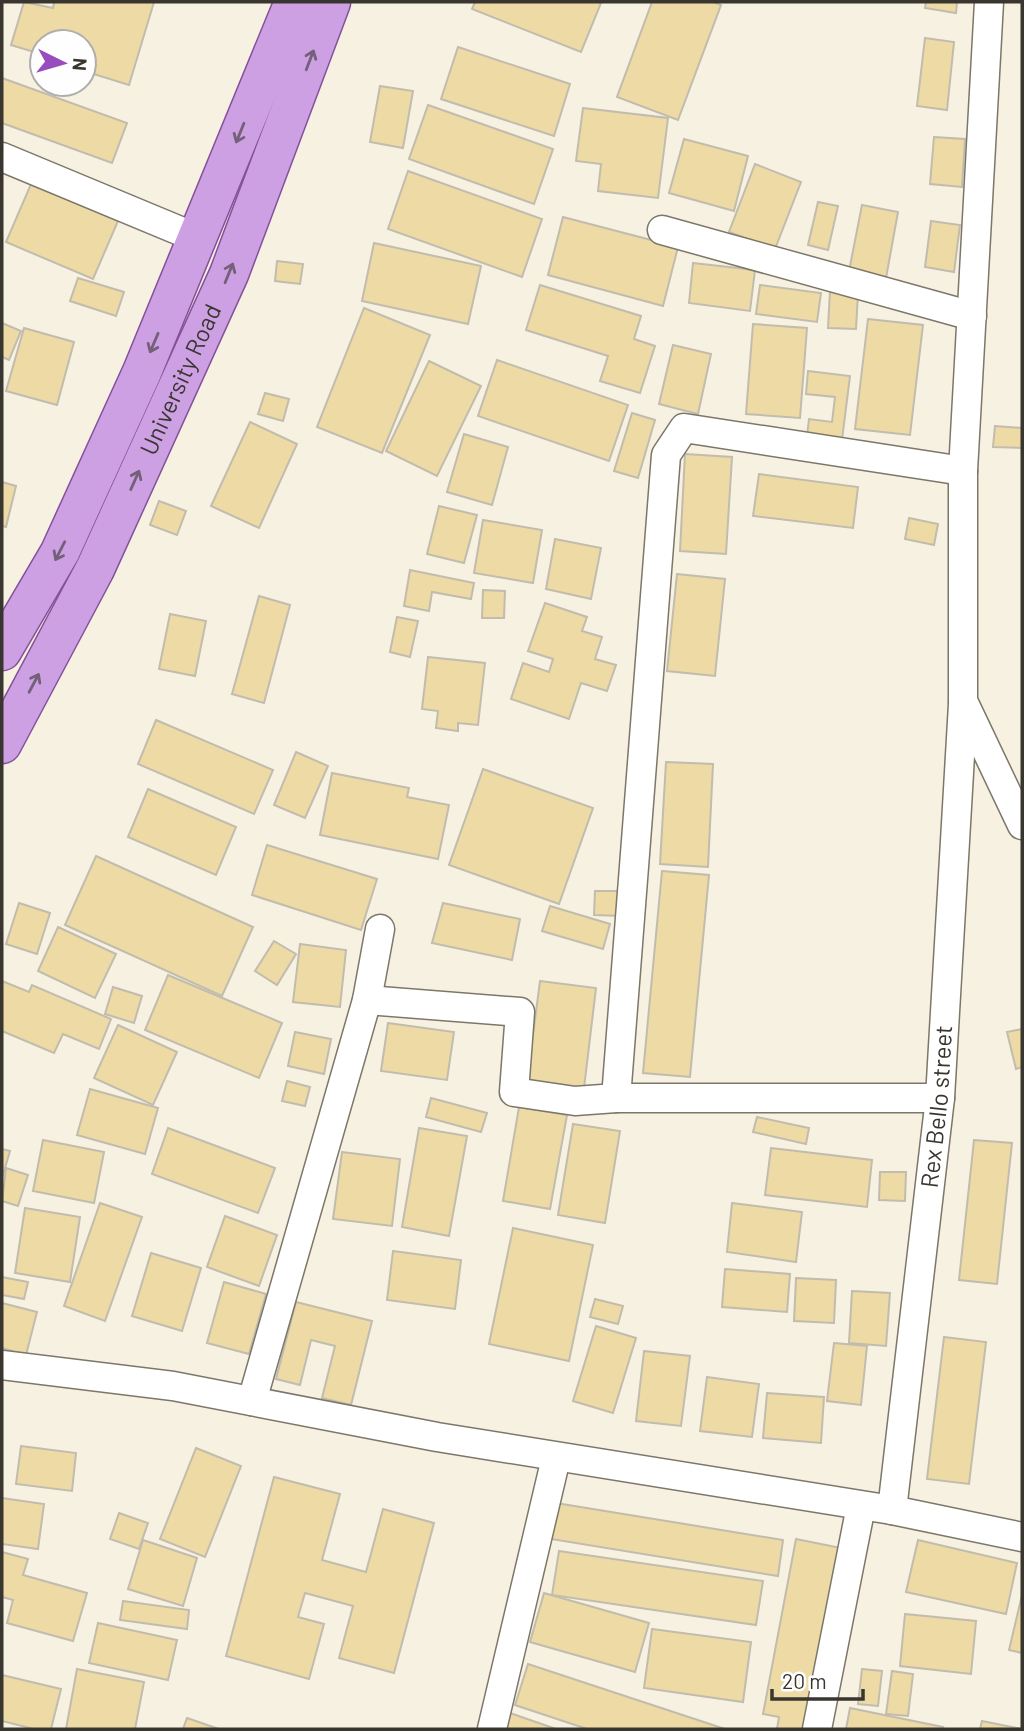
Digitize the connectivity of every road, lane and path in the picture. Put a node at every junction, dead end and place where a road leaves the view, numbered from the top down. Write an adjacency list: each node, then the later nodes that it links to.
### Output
1 (294, 2): 6 (main road, University Road, one-way to 6)
2 (331, 2): 11 (main road, University Road, one-way to 2)
3 (989, 2): 7 (street, Rex Bello street)
4 (2, 158): 6 (street)
5 (662, 230): 7 (street)
6 (197, 238): 9 (main road, University Road, one-way to 9)
7 (972, 316): 8 (street, Rex Bello street)
8 (963, 471): 10 (street, Rex Bello street); 15 (street)
9 (2, 651)
10 (963, 701): 12 (street); 16 (street, Rex Bello street)
11 (2, 744)
12 (1022, 825)
13 (380, 929): 14 (street)
14 (367, 1000): 15 (street); 18 (street)
15 (616, 1098): 16 (street)
16 (940, 1098): 21 (street, Rex Bello street)
17 (2, 1365): 18 (street)
18 (252, 1401): 19 (street)
19 (556, 1458): 20 (street); 23 (street)
20 (861, 1506): 21 (street); 24 (street)
21 (892, 1510): 22 (street)
22 (1022, 1537)
23 (492, 1729)
24 (817, 1729)

